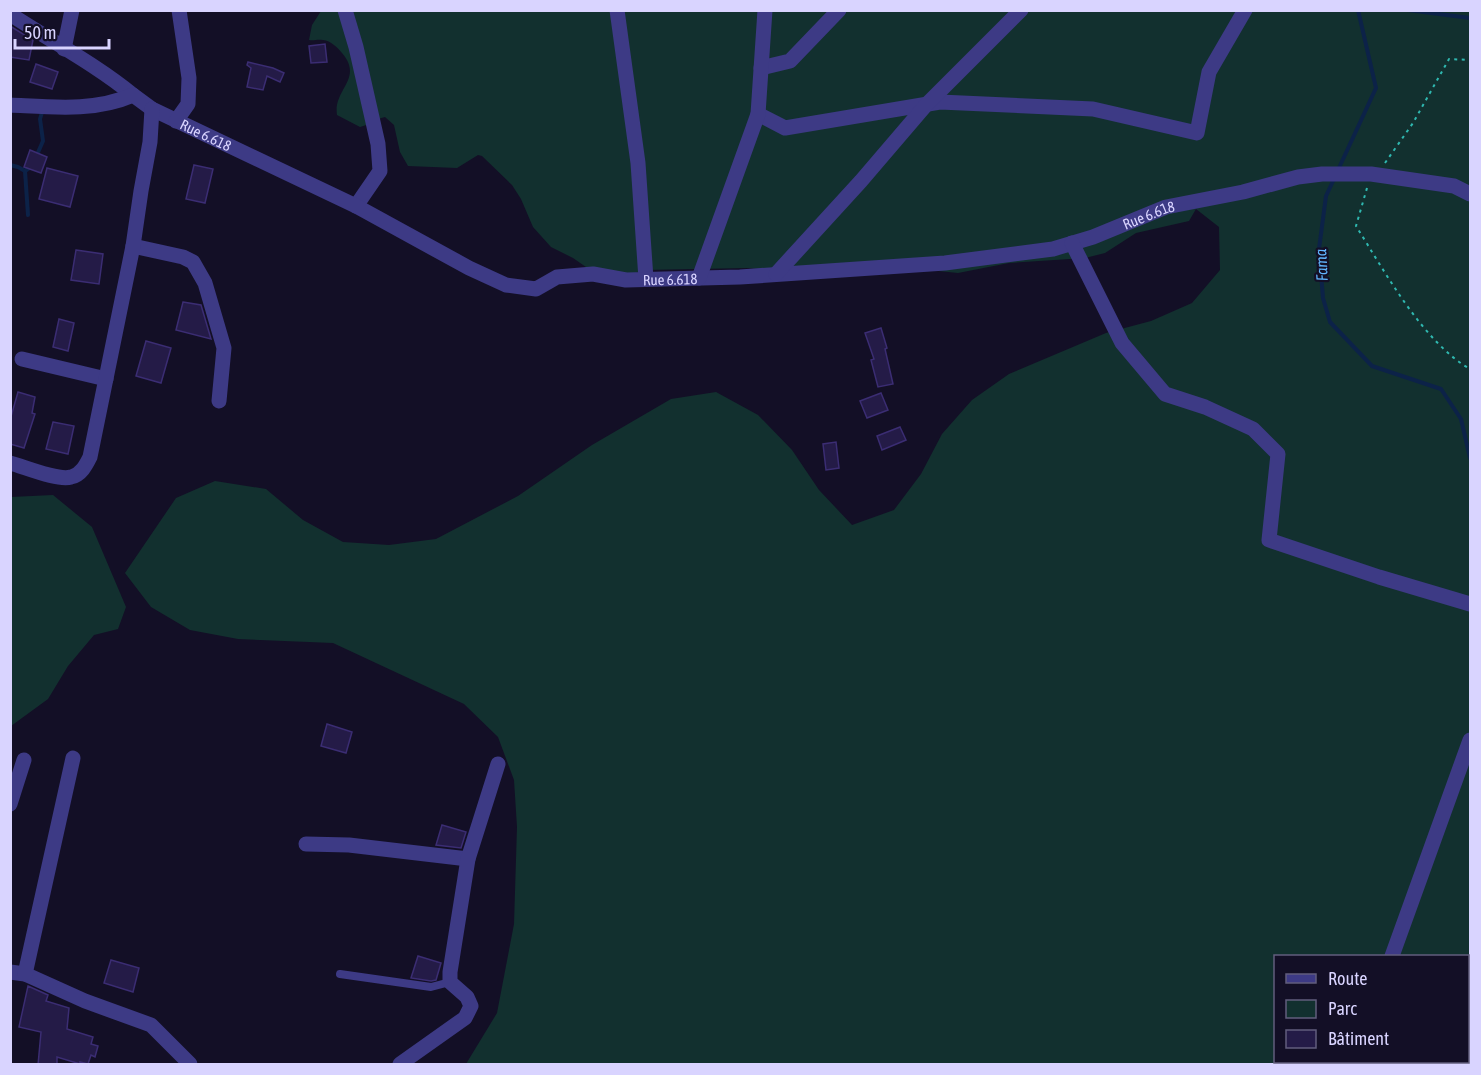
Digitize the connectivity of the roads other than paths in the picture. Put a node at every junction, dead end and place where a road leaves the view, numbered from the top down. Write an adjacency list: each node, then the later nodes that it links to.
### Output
1 (72, 10): 10 (street)
2 (179, 10): 17 (street)
3 (345, 10): 19 (street)
4 (617, 10): 24 (street)
5 (765, 10): 11 (street)
6 (838, 10): 11 (street)
7 (1022, 10): 14 (street)
8 (1245, 10): 14 (street)
9 (10, 14): 10 (street, Rue 6.618)
10 (64, 49): 12 (street, Rue 6.618)
11 (761, 68): 16 (street)
12 (133, 95): 13 (street); 15 (street, Rue 6.618)
13 (10, 105)
14 (926, 105): 16 (street); 22 (street)
15 (152, 109): 17 (street, Rue 6.618); 21 (street)
16 (758, 114): 23 (street)
17 (176, 121): 19 (street, Rue 6.618)
18 (1470, 195): 20 (street, Rue 6.618)
19 (356, 206): 24 (street, Rue 6.618)
20 (1072, 243): 22 (street, Rue 6.618); 29 (street)
21 (133, 246): 26 (street); 27 (street)
22 (776, 274): 23 (street, Rue 6.618)
23 (699, 278): 24 (street, Rue 6.618)
24 (646, 279)
25 (22, 359): 26 (street)
26 (106, 379): 28 (street)
27 (219, 401)
28 (10, 463)
29 (1470, 604)
30 (1470, 740): 37 (street)
31 (73, 758): 38 (street)
32 (24, 760): 34 (street)
33 (498, 765): 36 (street)
34 (10, 804)
35 (306, 844): 36 (street)
36 (468, 860): 40 (street)
37 (1393, 955)
38 (18, 973): 41 (street)
39 (340, 974): 40 (lane)
40 (450, 982): 42 (street)
41 (190, 1065)
42 (399, 1065)

